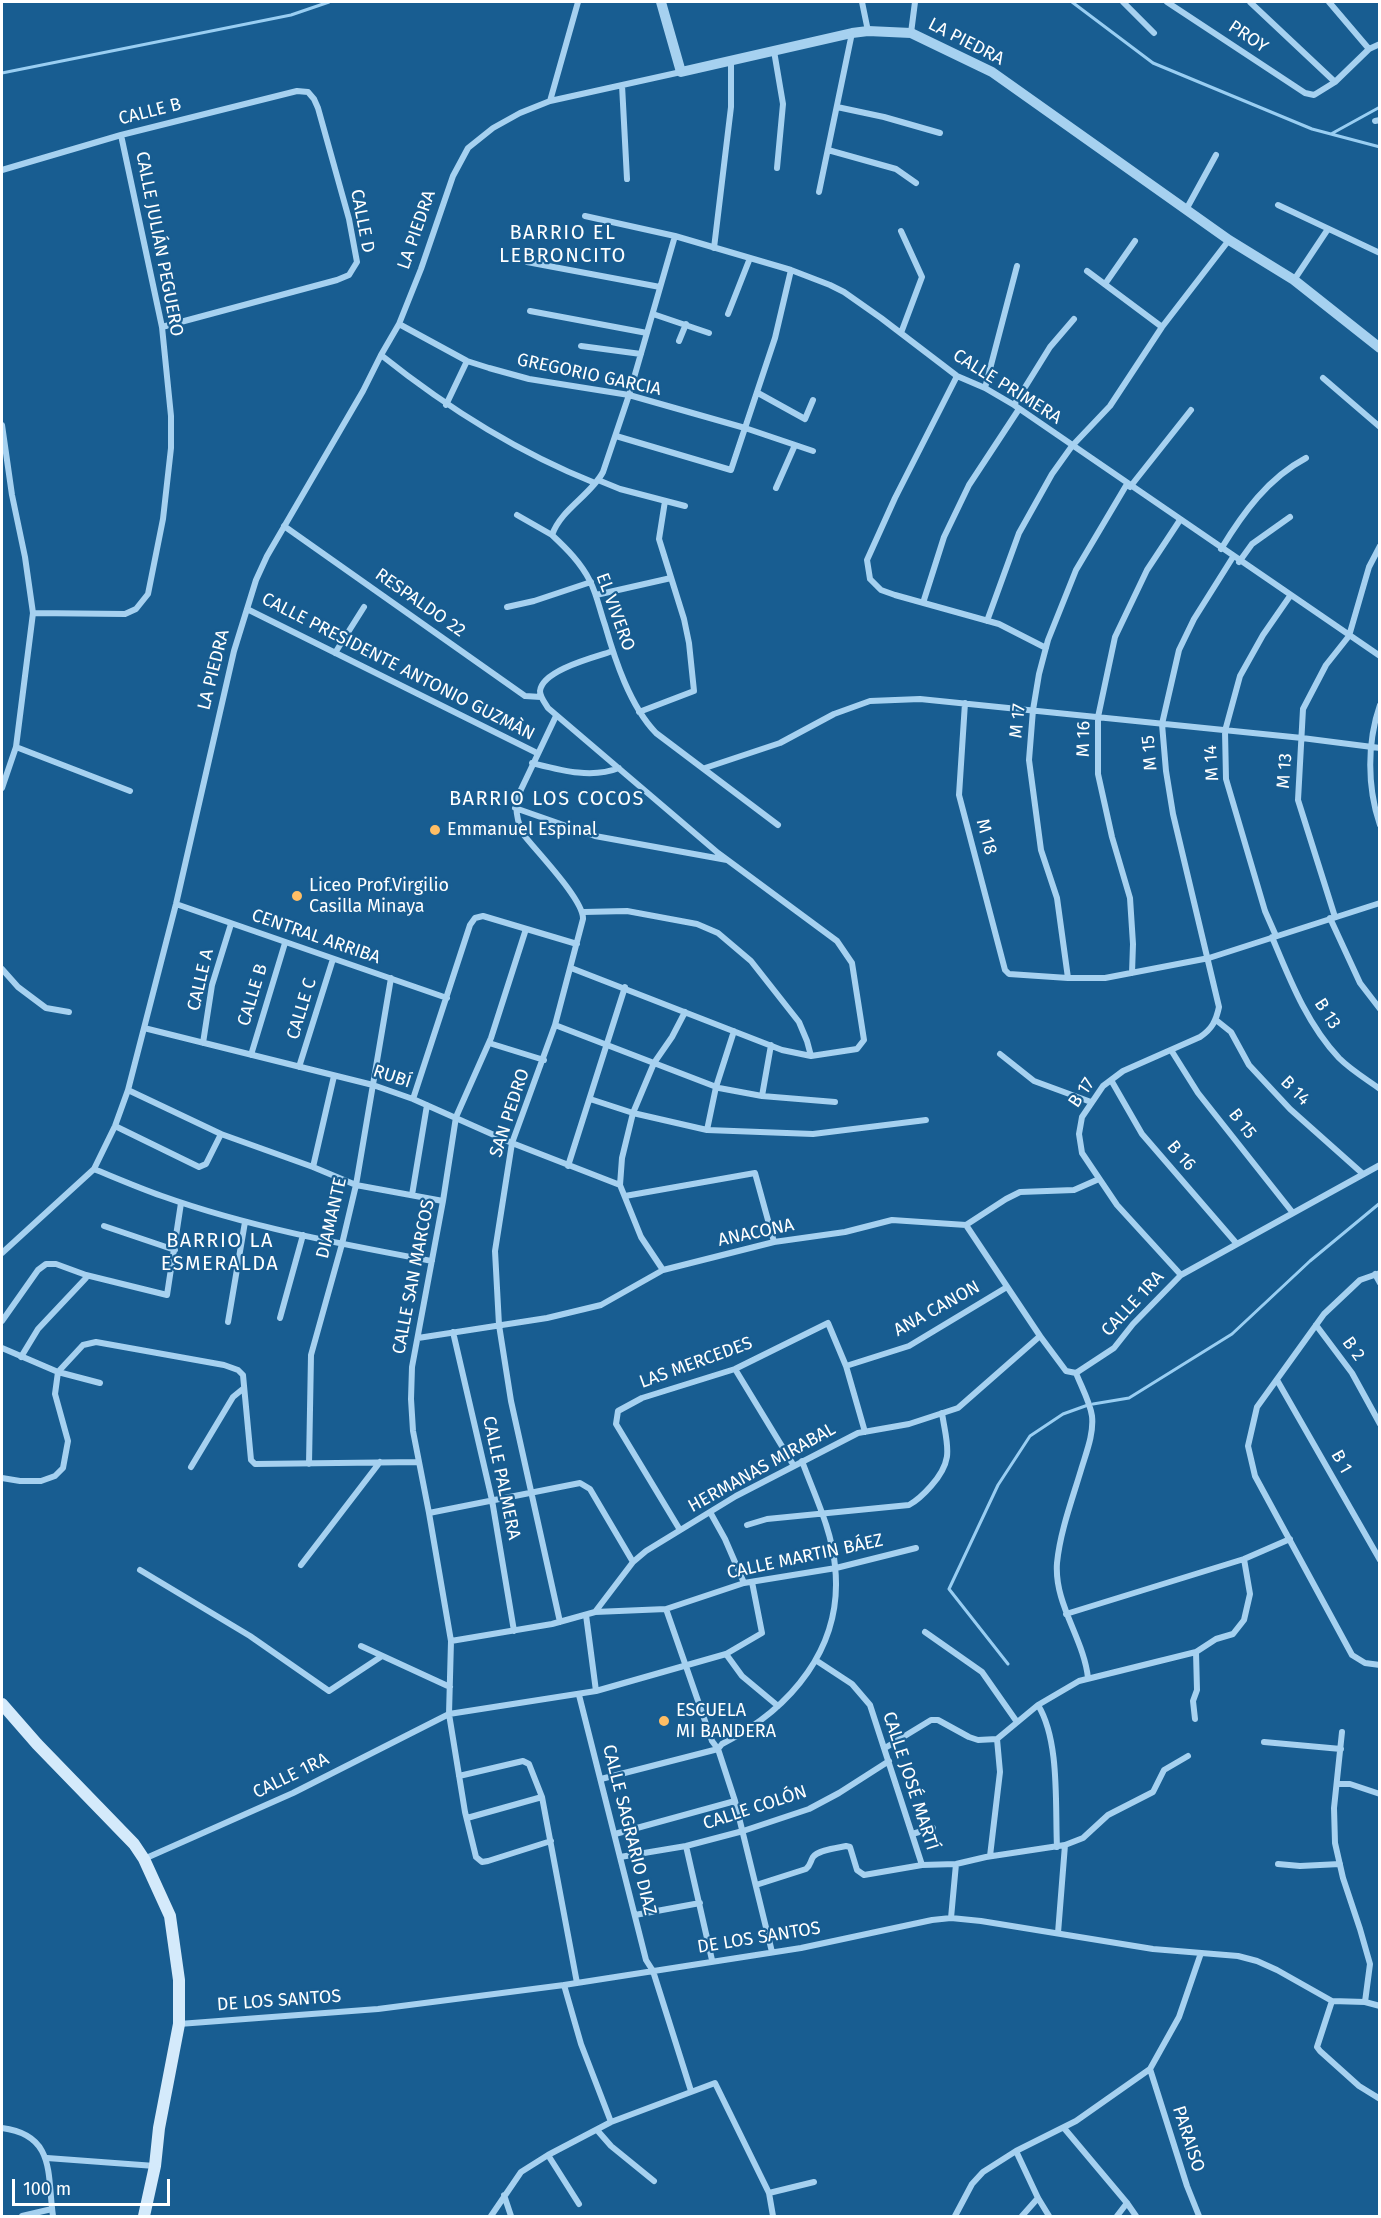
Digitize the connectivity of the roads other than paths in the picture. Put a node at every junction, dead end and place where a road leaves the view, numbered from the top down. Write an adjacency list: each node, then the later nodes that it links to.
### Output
1 (578, 2): 21 (street)
2 (661, 2): 17 (street)
3 (862, 2): 9 (street)
4 (915, 2): 11 (street)
5 (1123, 2): 12 (street)
6 (1167, 2): 18 (street, PROY)
7 (1250, 2): 18 (street)
8 (1329, 2): 14 (street)
9 (868, 31): 10 (street, LA PIEDRA); 11 (street, LA PIEDRA)
10 (852, 33): 15 (street, LA PIEDRA); 22 (street)
11 (911, 33): 33 (street, LA PIEDRA)
12 (1154, 33)
13 (1380, 44): 14 (street)
14 (1369, 50): 18 (street)
15 (774, 51): 16 (street, LA PIEDRA); 27 (street)
16 (731, 60): 17 (street, LA PIEDRA); 40 (street)
17 (681, 72): 19 (street, LA PIEDRA)
18 (1335, 82)
19 (622, 85): 21 (street, LA PIEDRA); 29 (street)
20 (308, 92): 24 (street, CALLE B); 56 (street, CALLE D)
21 (550, 101): 54 (street, LA PIEDRA)
22 (837, 107): 23 (street); 25 (street)
23 (940, 134)
24 (122, 135): 28 (street, CALLE B); 56 (street, CALLE JULIÁN PEGUERO)
25 (828, 150): 30 (street); 31 (street)
26 (1216, 155): 33 (street)
27 (777, 168)
28 (2, 170)
29 (627, 179)
30 (916, 183)
31 (819, 192)
32 (1278, 205): 35 (street)
33 (1187, 208): 38 (street, LA PIEDRA)
34 (585, 216): 37 (street, CALLE PRIMERA)
35 (1328, 229): 41 (street); 47 (street)
36 (901, 231): 60 (street)
37 (675, 236): 40 (street, CALLE PRIMERA); 49 (street)
38 (1229, 240): 47 (street, LA PIEDRA); 57 (street)
39 (1135, 241): 48 (street)
40 (714, 248): 42 (street, CALLE PRIMERA)
41 (1380, 253)
42 (750, 258): 45 (street, CALLE PRIMERA); 52 (street)
43 (527, 262): 49 (street)
44 (1017, 266): 69 (street)
45 (790, 270): 60 (street, CALLE PRIMERA); 70 (street)
46 (1087, 271): 48 (street)
47 (1293, 280): 63 (street, LA PIEDRA)
48 (1105, 284): 57 (street)
49 (660, 287): 51 (street)
50 (530, 311): 58 (street)
51 (653, 314): 55 (street); 58 (street)
52 (728, 314)
53 (1074, 319): 74 (street)
54 (399, 324): 65 (street, LA PIEDRA); 66 (street, GREGORIO GARCIA)
55 (686, 324): 59 (street); 61 (street)
56 (162, 327): 106 (street, CALLE JULIÁN PEGUERO)
57 (1162, 327): 81 (street)
58 (647, 333): 64 (street)
59 (709, 333)
60 (901, 333): 67 (street, CALLE PRIMERA)
61 (679, 341)
62 (581, 346): 64 (street)
63 (1380, 348)
64 (641, 354): 71 (street)
65 (381, 355): 73 (street); 92 (street, LA PIEDRA)
66 (467, 361): 71 (street, GREGORIO GARCIA); 73 (street)
67 (957, 376): 69 (street, CALLE PRIMERA); 102 (street)
68 (1323, 378): 77 (street)
69 (985, 388): 74 (street, CALLE PRIMERA)
70 (758, 393): 72 (street); 78 (street)
71 (629, 395): 78 (street, GREGORIO GARCIA); 79 (street)
72 (813, 400)
73 (446, 405): 84 (street)
74 (1016, 407): 81 (street, CALLE PRIMERA); 102 (street)
75 (1191, 410): 85 (street, M 17)
76 (2, 425): 106 (street)
77 (1380, 426)
78 (745, 428): 79 (street); 80 (street, GREGORIO GARCIA)
79 (616, 436): 84 (street)
80 (795, 445): 82 (street, GREGORIO GARCIA); 86 (street)
81 (1072, 446): 85 (street, CALLE PRIMERA); 107 (street)
82 (813, 451)
83 (1306, 458): 95 (street)
84 (596, 481): 87 (street); 93 (street)
85 (1129, 485): 91 (street, CALLE PRIMERA); 109 (street, M 17)
86 (776, 488)
87 (666, 501): 88 (street); 98 (street)
88 (686, 506)
89 (517, 515): 93 (street, EL VIVERO)
90 (1290, 517): 97 (street)
91 (1180, 520): 95 (street, CALLE PRIMERA); 119 (street, M 16)
92 (284, 526): 105 (street, LA PIEDRA); 113 (street, RESPALDO 22)
93 (552, 535): 99 (street, EL VIVERO)
94 (1380, 546): 108 (street)
95 (1221, 549): 96 (street, CALLE PRIMERA)
96 (1233, 557): 97 (street, CALLE PRIMERA); 120 (street, M 15)
97 (1239, 562): 101 (street, CALLE PRIMERA)
98 (671, 578): 100 (street); 117 (street)
99 (591, 582): 100 (street, EL VIVERO); 104 (street)
100 (596, 595): 110 (street, EL VIVERO)
101 (1290, 596): 108 (street, CALLE PRIMERA); 121 (street, M 14)
102 (923, 603): 107 (street)
103 (364, 607): 111 (street)
104 (507, 607)
105 (247, 609): 111 (street, CALLE PRESIDENTE ANTONIO GUZMÀN); 137 (street, LA PIEDRA)
106 (33, 613): 124 (street)
107 (987, 621): 109 (street)
108 (1349, 636): 112 (street, CALLE PRIMERA); 122 (street, M 13)
109 (1046, 648): 116 (street, M 17)
110 (613, 651): 113 (street); 117 (street, EL VIVERO)
111 (335, 653): 126 (street, CALLE PRESIDENTE ANTONIO GUZMÀN)
112 (1380, 656)
113 (541, 697): 118 (street)
114 (964, 703): 116 (street); 129 (street); 151 (street, M 18)
115 (1380, 705): 123 (street)
116 (1033, 710): 119 (street); 151 (street, M 17)
117 (639, 712): 129 (street, EL VIVERO)
118 (556, 716): 126 (street); 128 (street)
119 (1098, 717): 120 (street); 149 (street, M 16)
120 (1162, 724): 121 (street); 145 (street, M 15)
121 (1225, 731): 122 (street); 142 (street, M 14)
122 (1302, 738): 123 (street); 139 (street, M 13)
123 (1370, 745): 125 (street); 134 (street)
124 (16, 747): 130 (street); 131 (street)
125 (1380, 748)
126 (537, 753): 127 (street)
127 (532, 763): 128 (street); 132 (street)
128 (619, 768): 135 (street)
129 (705, 768): 133 (street, EL VIVERO)
130 (2, 789)
131 (130, 791)
132 (515, 808): 135 (street); 138 (street)
133 (778, 825)
134 (1380, 825)
135 (728, 860): 168 (street)
136 (1380, 903): 139 (street)
137 (176, 904): 140 (street, CENTRAL ARRIBA); 159 (street, LA PIEDRA)
138 (584, 912): 144 (street, SAN PEDRO); 168 (street)
139 (1332, 917): 142 (street); 154 (street, M 13)
140 (231, 924): 143 (street, CENTRAL ARRIBA); 161 (street, CALLE A)
141 (526, 929): 144 (street); 153 (street); 162 (street, CALLE SAN MARCOS)
142 (1274, 937): 145 (street); 177 (street, B 13)
143 (285, 943): 146 (street, CENTRAL ARRIBA); 167 (street, CALLE B)
144 (577, 944): 147 (street, SAN PEDRO)
145 (1209, 958): 149 (street); 157 (street)
146 (333, 959): 150 (street, CENTRAL ARRIBA); 171 (street, CALLE C)
147 (571, 968): 152 (street); 158 (street, SAN PEDRO)
148 (2, 969): 155 (street)
149 (1132, 973): 151 (street)
150 (391, 978): 153 (street, CENTRAL ARRIBA); 174 (street, DIAMANTE)
151 (1068, 978)
152 (625, 987): 156 (street); 163 (street)
153 (447, 998): 179 (street)
154 (1380, 1009)
155 (69, 1012)
156 (685, 1012): 160 (street); 170 (street)
157 (1216, 1020): 165 (street, B 17); 195 (street, B 14)
158 (555, 1025): 163 (street); 169 (street, SAN PEDRO)
159 (144, 1028): 161 (street, RUBÍ); 176 (street, LA PIEDRA)
160 (734, 1031): 164 (street); 175 (street)
161 (203, 1043): 167 (street, RUBÍ)
162 (489, 1043): 169 (street); 185 (street, CALLE SAN MARCOS)
163 (605, 1045): 170 (street); 180 (street)
164 (771, 1046): 168 (street); 178 (street)
165 (1171, 1050): 173 (street, B 17); 203 (street, B 15)
166 (1000, 1054): 182 (street)
167 (251, 1055): 171 (street, RUBÍ)
168 (811, 1056)
169 (544, 1059): 190 (street, SAN PEDRO)
170 (654, 1063): 175 (street); 184 (street)
171 (299, 1068): 172 (street, RUBÍ)
172 (334, 1076): 174 (street, RUBÍ); 193 (street)
173 (1111, 1080): 182 (street, B 17); 210 (street, B 16)
174 (373, 1085): 179 (street, RUBÍ); 197 (street, DIAMANTE)
175 (716, 1087): 178 (street); 188 (street)
176 (128, 1089): 187 (street, LA PIEDRA); 189 (street)
177 (1380, 1089)
178 (762, 1096): 181 (street)
179 (413, 1099): 183 (street, RUBÍ)
180 (590, 1099): 184 (street); 192 (street)
181 (835, 1102)
182 (1091, 1102): 196 (street, B 17)
183 (427, 1105): 185 (street, RUBÍ); 199 (street)
184 (633, 1113): 188 (street); 198 (street)
185 (456, 1118): 190 (street, RUBÍ); 201 (street, CALLE SAN MARCOS)
186 (926, 1120): 188 (street)
187 (115, 1126): 189 (street); 194 (street, LA PIEDRA)
188 (707, 1130)
189 (222, 1134): 193 (street)
190 (512, 1143): 192 (street, RUBÍ); 223 (street, SAN PEDRO)
191 (1380, 1165): 195 (street, CALLE 1RA)
192 (568, 1166): 198 (street, RUBÍ)
193 (313, 1167): 197 (street)
194 (94, 1169): 202 (street); 212 (street, LA PIEDRA)
195 (1363, 1174): 203 (street, CALLE 1RA)
196 (1099, 1179): 206 (street); 217 (street, B 17)
197 (356, 1185): 199 (street); 209 (street, DIAMANTE)
198 (620, 1185): 200 (street)
199 (412, 1195): 201 (street)
200 (625, 1196): 208 (street); 214 (street)
201 (443, 1201): 213 (street, CALLE SAN MARCOS)
202 (181, 1203): 204 (street); 211 (street)
203 (1293, 1213): 210 (street, CALLE 1RA)
204 (245, 1222): 207 (street); 222 (street)
205 (104, 1226): 211 (street)
206 (966, 1226): 208 (street, ANACONA); 219 (street)
207 (303, 1234): 209 (street); 220 (street)
208 (774, 1242): 214 (street, ANACONA)
209 (342, 1244): 213 (street); 243 (street, DIAMANTE)
210 (1237, 1244): 217 (street, CALLE 1RA)
211 (175, 1250): 216 (street)
212 (2, 1252)
213 (432, 1261): 227 (street, CALLE SAN MARCOS)
214 (663, 1270): 223 (street, ANACONA)
215 (1377, 1274): 218 (street); 224 (street)
216 (86, 1275): 221 (street); 229 (street)
217 (1181, 1275): 233 (street, CALLE 1RA)
218 (1380, 1283)
219 (1007, 1287): 226 (street); 230 (street, ANA CANON)
220 (280, 1318)
221 (2, 1321)
222 (228, 1322)
223 (499, 1325): 225 (street, ANACONA); 247 (street, SAN PEDRO)
224 (1316, 1325): 234 (street); 238 (street, B 2)
225 (453, 1332): 227 (street, ANACONA); 248 (street, CALLE PALMERA)
226 (1040, 1336): 233 (street); 237 (street, HERMANAS MIRABAL)
227 (418, 1338): 242 (street, CALLE SAN MARCOS)
228 (2, 1348): 229 (street)
229 (21, 1357): 232 (street)
230 (846, 1366): 231 (street, LAS MERCEDES); 239 (street)
231 (735, 1369): 244 (street); 253 (street, LAS MERCEDES)
232 (58, 1372): 235 (street); 236 (street); 246 (street)
233 (1076, 1373): 266 (street)
234 (1277, 1380): 254 (street); 257 (street, B 1)
235 (100, 1383)
236 (244, 1388): 243 (street); 245 (street)
237 (942, 1413): 239 (street, HERMANAS MIRABAL); 251 (street)
238 (1380, 1424)
239 (865, 1432): 240 (street, HERMANAS MIRABAL)
240 (802, 1461): 244 (street, HERMANAS MIRABAL); 251 (street)
241 (380, 1462): 242 (street); 243 (street); 259 (street)
242 (419, 1462): 250 (street, CALLE SAN MARCOS)
243 (309, 1464)
244 (794, 1466): 249 (street, HERMANAS MIRABAL)
245 (191, 1467)
246 (2, 1478)
247 (531, 1492): 248 (street); 258 (street); 268 (street, SAN PEDRO)
248 (492, 1500): 250 (street); 269 (street, CALLE PALMERA)
249 (710, 1512): 253 (street, HERMANAS MIRABAL); 263 (street)
250 (429, 1513): 271 (street, CALLE SAN MARCOS)
251 (822, 1515): 252 (street); 260 (street)
252 (747, 1525)
253 (680, 1530): 258 (street, HERMANAS MIRABAL)
254 (1290, 1539): 256 (street); 277 (street)
255 (916, 1548): 260 (street, CALLE MARTIN BÁEZ)
256 (1244, 1559): 266 (street); 273 (street)
257 (1380, 1560)
258 (633, 1562): 265 (street, HERMANAS MIRABAL)
259 (301, 1565)
260 (836, 1568): 262 (street, CALLE MARTIN BÁEZ); 276 (street)
261 (140, 1569): 275 (street)
262 (752, 1582): 263 (street, CALLE MARTIN BÁEZ); 274 (street, CALLE 1RA)
263 (744, 1583): 264 (street, CALLE MARTIN BÁEZ)
264 (666, 1609): 265 (street, CALLE MARTIN BÁEZ); 278 (street)
265 (595, 1612): 267 (street)
266 (1066, 1614): 279 (street)
267 (586, 1615): 268 (street); 281 (street)
268 (560, 1622): 269 (street)
269 (514, 1631): 271 (street)
270 (925, 1632): 288 (street)
271 (451, 1641): 280 (street, CALLE SAN MARCOS)
272 (361, 1646): 275 (street)
273 (1196, 1652): 279 (street); 287 (street)
274 (726, 1654): 278 (street, CALLE 1RA); 285 (street)
275 (382, 1656): 280 (street)
276 (817, 1661): 285 (street); 292 (street, CALLE JOSÉ MARTÍ)
277 (1380, 1665)
278 (685, 1666): 281 (street, CALLE 1RA); 293 (street)
279 (1088, 1678): 284 (street)
280 (450, 1687): 286 (street, CALLE SAN MARCOS)
281 (596, 1691): 282 (street, CALLE 1RA)
282 (579, 1695): 286 (street, CALLE 1RA); 298 (street, CALLE SAGRARIO DIAZ)
283 (2, 1704): 314 (main road)
284 (1038, 1705): 288 (street); 311 (street)
285 (778, 1706): 293 (street)
286 (449, 1714): 297 (street, CALLE SAN MARCOS); 314 (street, CALLE 1RA)
287 (1195, 1719)
288 (1017, 1722): 290 (street)
289 (1342, 1732): 294 (street)
290 (997, 1739): 292 (street); 312 (street)
291 (1264, 1742): 294 (street)
292 (885, 1748): 296 (street, CALLE JOSÉ MARTÍ)
293 (718, 1749): 298 (street); 302 (street)
294 (1341, 1749): 299 (street)
295 (1188, 1756): 309 (street, CALLE JOSÉ MARTÍ)
296 (889, 1761): 305 (street, CALLE COLÓN); 307 (street, CALLE JOSÉ MARTÍ)
297 (459, 1776): 301 (street); 303 (street, CALLE SAN MARCOS)
298 (601, 1779): 306 (street, CALLE SAGRARIO DIAZ)
299 (1337, 1784): 300 (street); 317 (street)
300 (1380, 1794)
301 (542, 1797): 303 (street); 308 (street)
302 (735, 1801): 305 (street); 306 (street)
303 (467, 1818): 308 (street, CALLE SAN MARCOS)
304 (933, 1828): 307 (street)
305 (743, 1831): 310 (street, CALLE COLÓN); 319 (street)
306 (615, 1834): 313 (street, CALLE SAGRARIO DIAZ)
307 (912, 1834): 318 (street, CALLE JOSÉ MARTÍ)
308 (551, 1841): 328 (street)
309 (1065, 1845): 311 (street, CALLE JOSÉ MARTÍ); 323 (street)
310 (686, 1846): 313 (street, CALLE COLÓN); 320 (street)
311 (1057, 1847): 312 (street, CALLE JOSÉ MARTÍ)
312 (990, 1856): 315 (street, CALLE JOSÉ MARTÍ)
313 (620, 1857): 321 (street, CALLE SAGRARIO DIAZ)
314 (144, 1859): 333 (main road)
315 (956, 1864): 318 (street, CALLE JOSÉ MARTÍ); 322 (street)
316 (1278, 1864): 317 (street)
317 (1340, 1864): 331 (street)
318 (922, 1865): 319 (street)
319 (756, 1885): 324 (street)
320 (700, 1903): 321 (street); 326 (street)
321 (635, 1915): 327 (street, CALLE SAGRARIO DIAZ)
322 (951, 1918): 323 (street, DE LOS SANTOS); 324 (street, DE LOS SANTOS)
323 (1058, 1933): 325 (street, DE LOS SANTOS)
324 (772, 1952): 326 (street, DE LOS SANTOS)
325 (1201, 1953): 330 (street, DE LOS SANTOS); 334 (street)
326 (712, 1960): 327 (street, DE LOS SANTOS)
327 (653, 1971): 328 (street, DE LOS SANTOS); 335 (street, CALLE SAGRARIO DIAZ)
328 (577, 1983): 329 (street, DE LOS SANTOS)
329 (564, 1985): 333 (street, DE LOS SANTOS); 337 (street)
330 (1332, 2001): 331 (street); 336 (street)
331 (1365, 2002): 332 (street)
332 (1380, 2006)
333 (179, 2024): 344 (main road)
334 (1150, 2069): 339 (street); 364 (street, PARAISO)
335 (691, 2091): 337 (street); 347 (street)
336 (1380, 2099)
337 (611, 2122): 340 (street)
338 (2, 2128): 343 (street)
339 (1064, 2128): 341 (street); 350 (street)
340 (597, 2130): 342 (street); 345 (street)
341 (1016, 2151): 349 (street); 359 (street)
342 (548, 2155): 348 (street); 351 (street)
343 (47, 2158): 344 (street); 352 (street)
344 (155, 2166): 355 (main road)
345 (654, 2181)
346 (814, 2182): 347 (street)
347 (769, 2193): 358 (street)
348 (504, 2194): 356 (street); 357 (street)
349 (1038, 2198): 360 (street); 361 (street)
350 (1127, 2203): 362 (street); 363 (street)
351 (579, 2204)
352 (52, 2209): 353 (street); 354 (street)
353 (22, 2217)
354 (53, 2217)
355 (144, 2217)
356 (490, 2217)
357 (510, 2217)
358 (773, 2217)
359 (955, 2217)
360 (1022, 2217)
361 (1049, 2217)
362 (1117, 2217)
363 (1136, 2217)
364 (1199, 2217)

